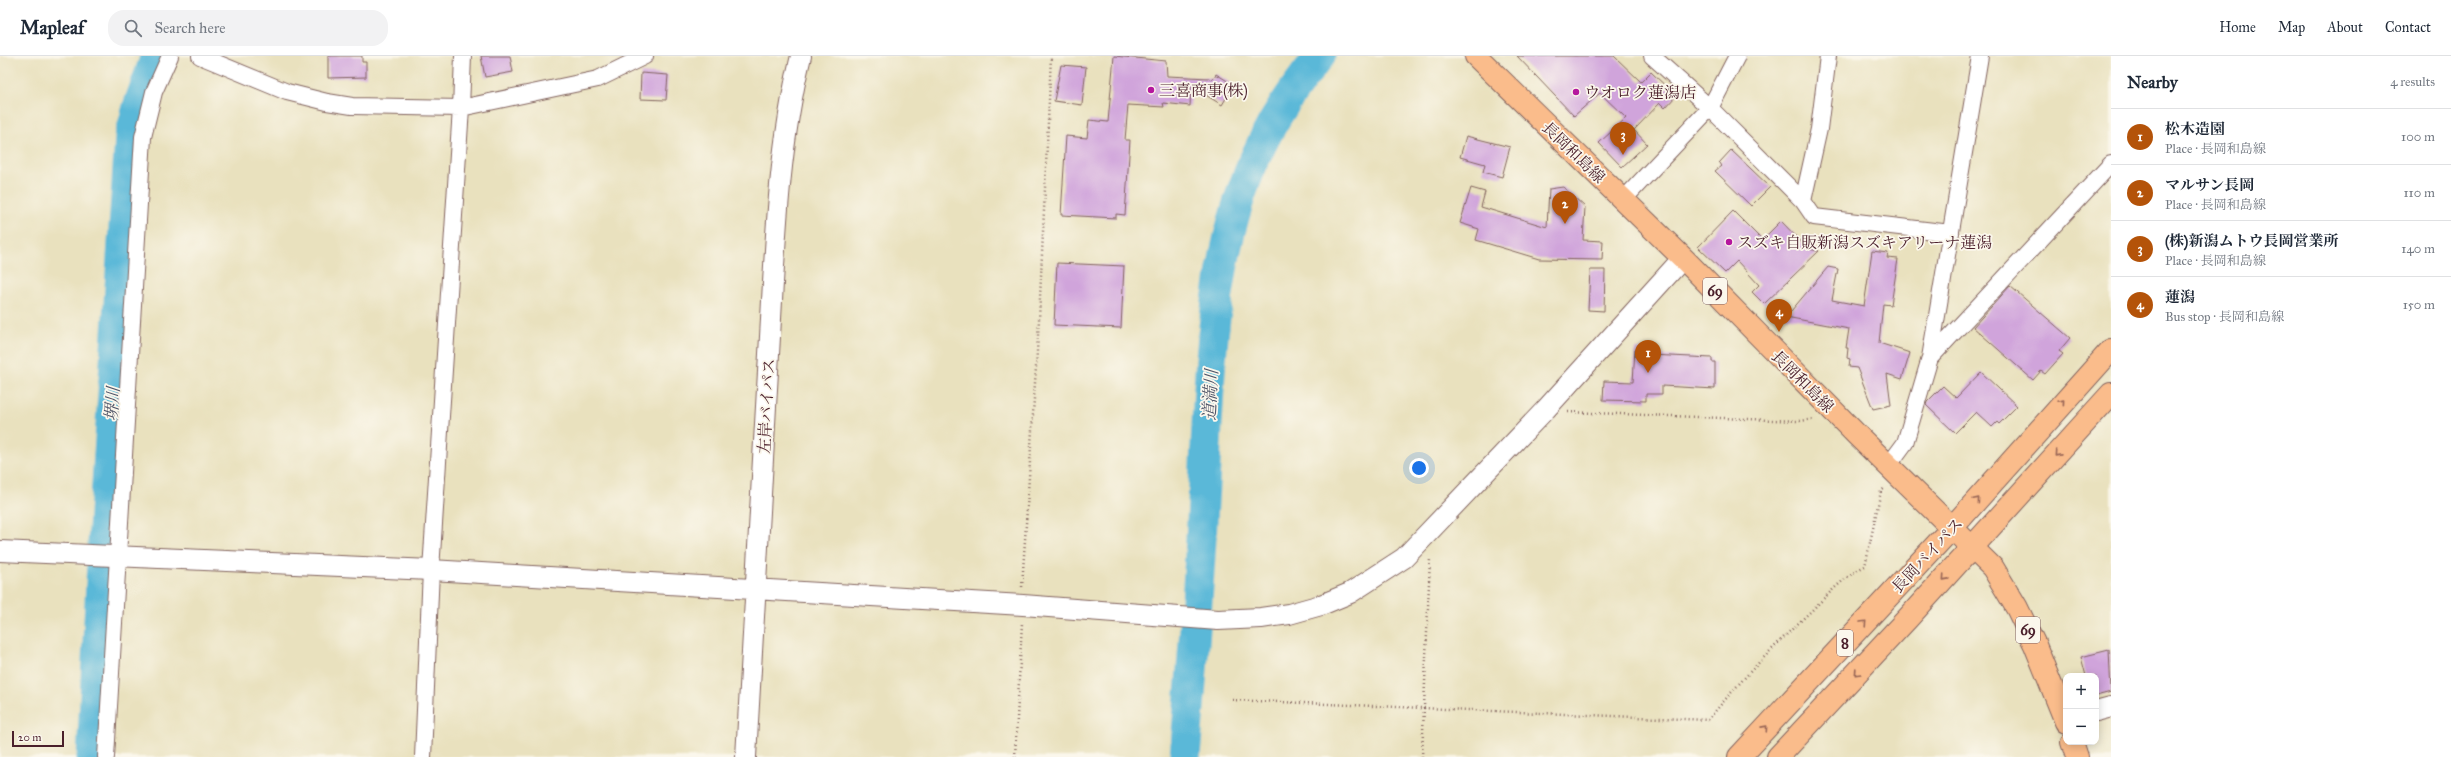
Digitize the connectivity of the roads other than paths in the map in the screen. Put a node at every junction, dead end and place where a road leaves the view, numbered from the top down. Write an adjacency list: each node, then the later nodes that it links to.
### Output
1 (170, 56): 25 (street)
2 (200, 56): 11 (street)
3 (462, 56): 11 (street)
4 (645, 56): 11 (street)
5 (801, 56): 27 (street, 左岸バイパス)
6 (1476, 56): 14 (main road, 長岡和島線 / 69)
7 (1652, 56): 12 (street)
8 (1737, 56): 12 (street)
9 (1828, 56): 15 (street)
10 (1980, 56): 16 (street)
11 (461, 108): 26 (street)
12 (1710, 108): 14 (street); 15 (street)
13 (2111, 164): 19 (street)
14 (1624, 200): 17 (main road, 長岡和島線 / 69)
15 (1803, 202): 16 (street)
16 (1951, 233): 19 (street)
17 (1683, 258): 21 (main road, 長岡和島線 / 69); 27 (street)
18 (2111, 350): 22 (main road, 長岡バイパス / 8, one-way to 18)
19 (1930, 358): 21 (street)
20 (2111, 394): 23 (main road, 長岡バイパス / 8, one-way to 23)
21 (1893, 471): 22 (main road, 長岡和島線 / 69)
22 (1951, 529): 23 (main road, 長岡和島線 / 69); 35 (main road, 長岡バイパス / 8, one-way to 22)
23 (1972, 549): 30 (main road, 長岡和島線 / 69); 36 (main road, 長岡バイパス / 8, one-way to 36)
24 (0, 551): 25 (street)
25 (118, 557): 26 (street); 32 (street)
26 (431, 570): 27 (street); 33 (street)
27 (756, 591): 34 (street, 左岸バイパス)
28 (2111, 707): 29 (street)
29 (2099, 710)
30 (2063, 715)
31 (2073, 745): 37 (main road)
32 (106, 757)
33 (423, 757)
34 (746, 757)
35 (1739, 757)
36 (1778, 757)
37 (2077, 757)

